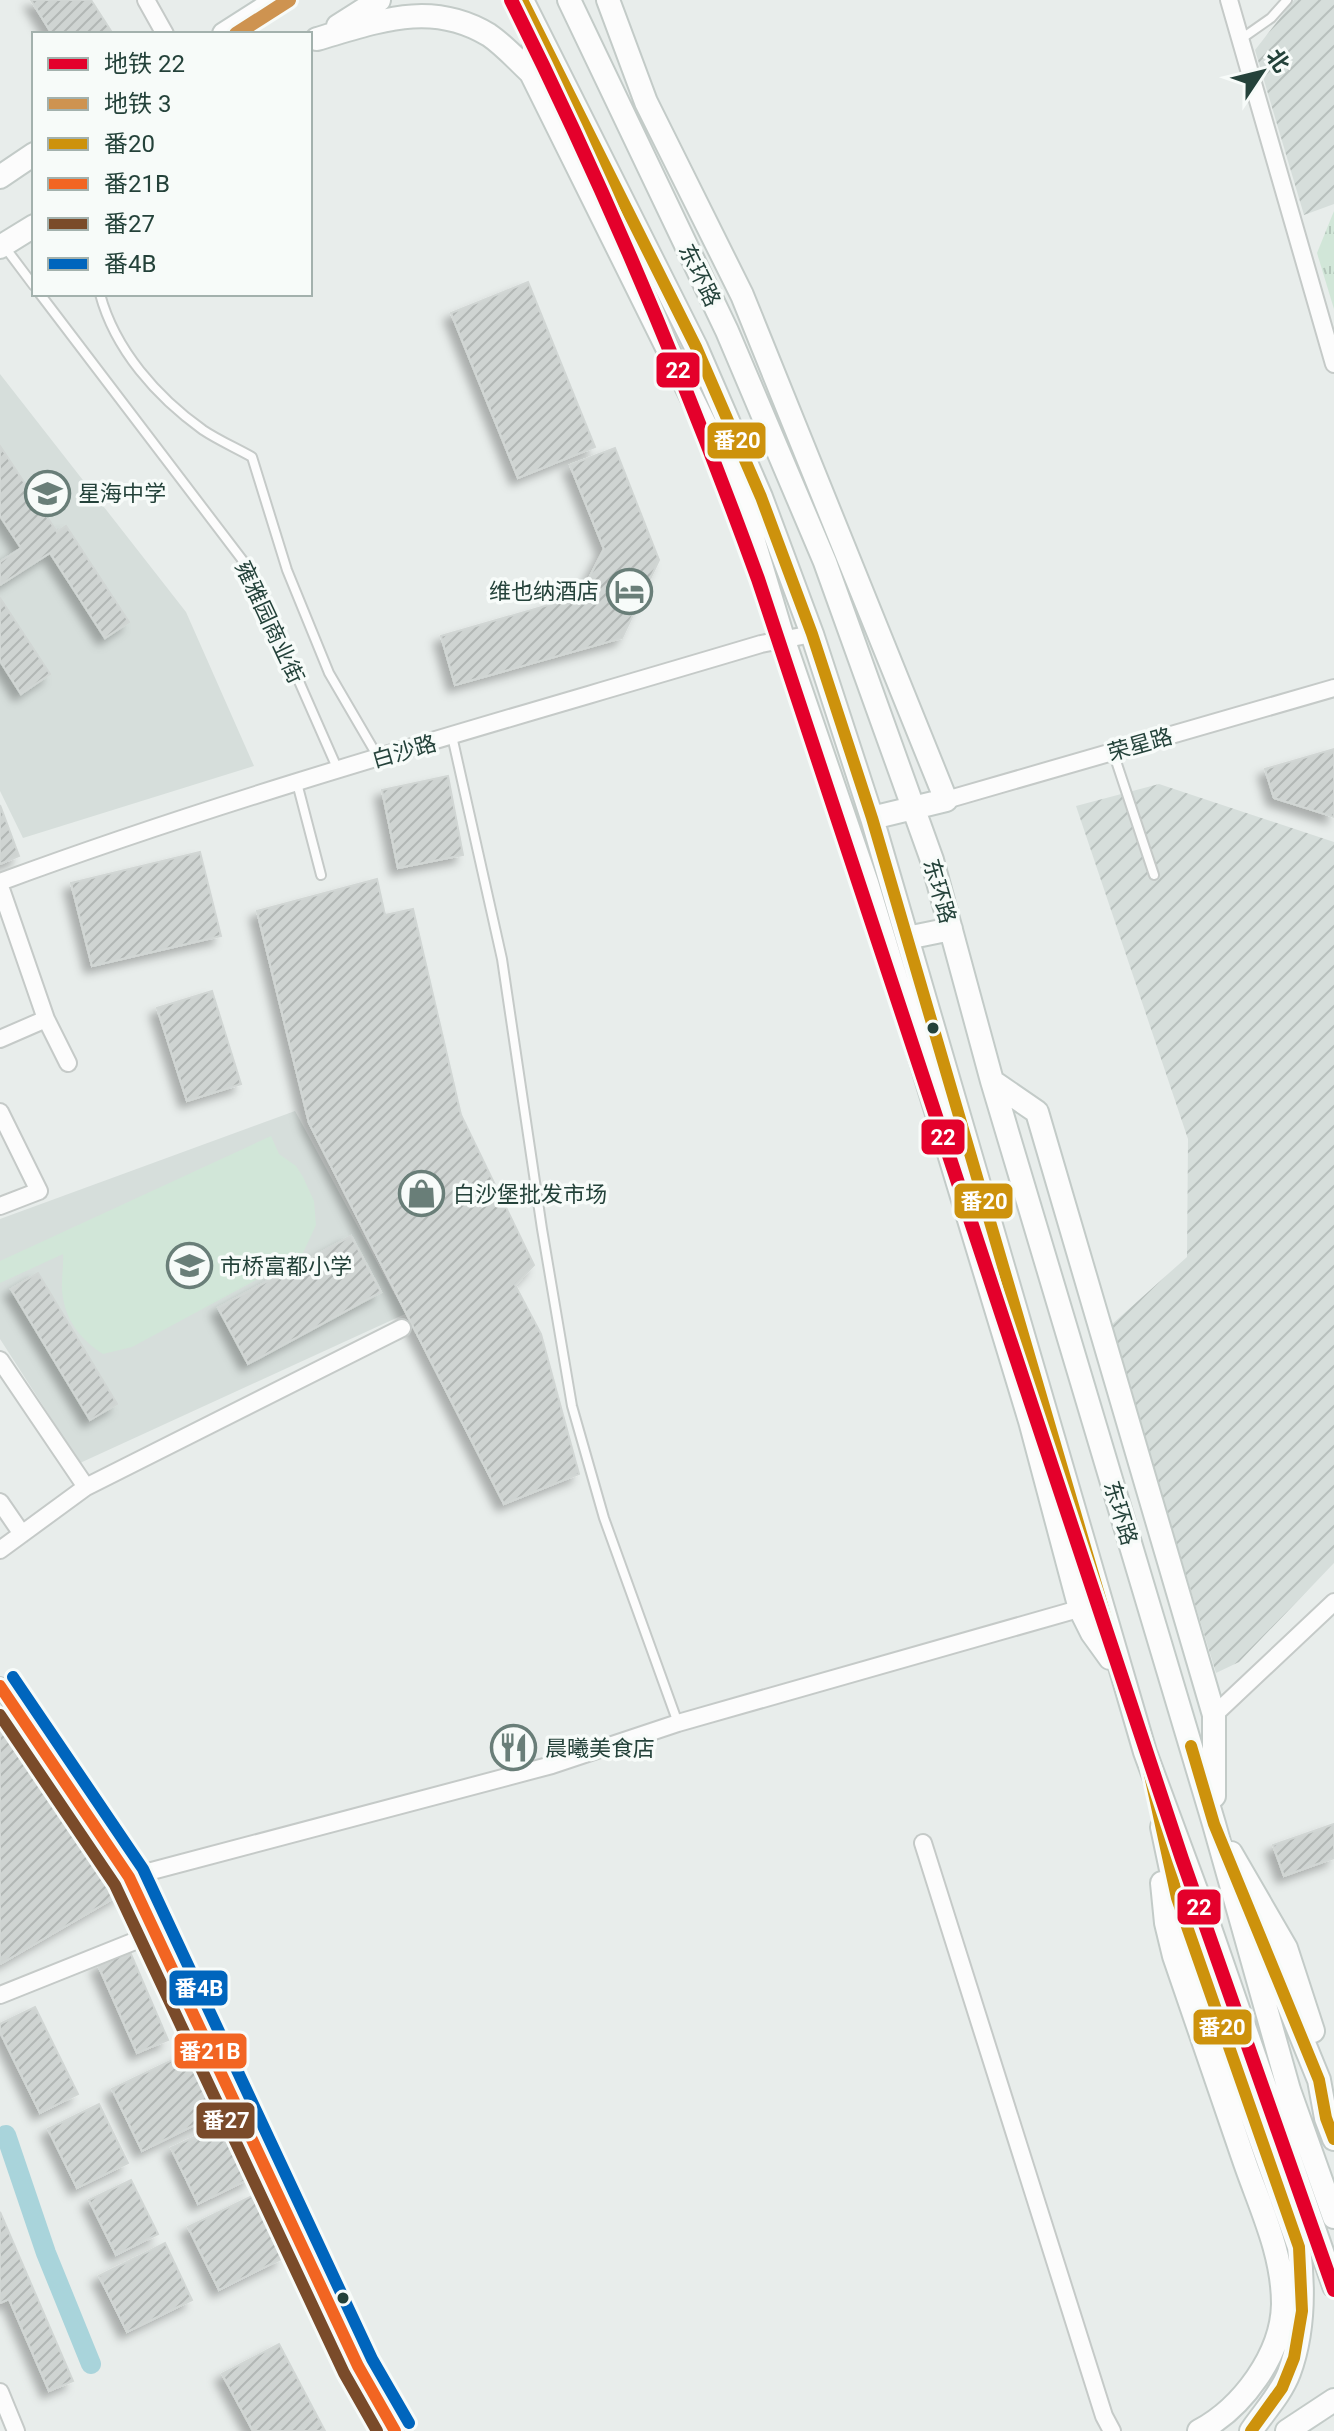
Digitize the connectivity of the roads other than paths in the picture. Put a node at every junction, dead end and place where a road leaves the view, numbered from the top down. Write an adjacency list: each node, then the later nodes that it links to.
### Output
1 (146, 0): 9 (street)
2 (277, 0): 10 (main road)
3 (379, 0): 13 (main road)
4 (522, 0): 11 (main road, 东环路)
5 (569, 0): 18 (main road, 东环路)
6 (608, 0): 15 (main road)
7 (1229, 0): 12 (street)
8 (1287, 0): 12 (lane)
9 (164, 32)
10 (227, 32)
11 (536, 32): 14 (main road); 25 (main road, 东环路)
12 (1241, 40): 24 (street)
13 (314, 41): 14 (main road)
14 (531, 73): 26 (main road)
15 (642, 93): 18 (main road); 34 (main road)
16 (32, 155): 17 (main road)
17 (0, 177)
18 (669, 213): 28 (main road, 东环路)
19 (32, 227): 20 (main road)
20 (2, 246): 21 (lane)
21 (32, 284)
22 (42, 296): 32 (lane, 雍雅园商业街)
23 (101, 296): 31 (lane, 雍雅园商业街)
24 (1334, 364)
25 (812, 634): 26 (street, 白沙路); 36 (main road, 东环路)
26 (783, 638): 29 (street, 白沙路); 39 (main road)
27 (1334, 688): 30 (street, 荣星路)
28 (886, 735): 34 (main road); 35 (main road, 东环路)
29 (452, 736): 31 (street, 白沙路); 59 (lane)
30 (1113, 752): 34 (street, 荣星路); 38 (lane)
31 (379, 758): 32 (street, 白沙路)
32 (338, 770): 33 (street, 白沙路)
33 (297, 783): 37 (lane); 40 (street, 白沙路)
34 (946, 800): 35 (main road)
35 (913, 808): 36 (main road); 41 (main road, 东环路)
36 (872, 818): 39 (main road); 42 (main road, 东环路)
37 (321, 875)
38 (1154, 875)
39 (867, 883): 56 (main road)
40 (0, 884): 43 (street)
41 (951, 929): 42 (main road); 46 (main road, 东环路)
42 (907, 938): 56 (main road, 东环路)
43 (46, 1019): 44 (street); 45 (street)
44 (0, 1039)
45 (68, 1063)
46 (992, 1081): 58 (main road); 61 (main road, 东环路)
47 (0, 1112): 48 (street)
48 (0, 1206)
49 (402, 1328): 51 (street)
50 (1, 1363): 51 (street)
51 (86, 1487): 53 (street)
52 (0, 1502): 53 (street)
53 (22, 1534): 54 (street)
54 (0, 1550)
55 (1334, 1602): 58 (street)
56 (1090, 1606): 59 (street); 60 (main road)
57 (0, 1686): 64 (street)
58 (1214, 1715): 61 (main road)
59 (678, 1723): 64 (street)
60 (1145, 1752): 62 (main road); 70 (main road)
61 (1214, 1824): 67 (main road); 69 (main road, 东环路)
62 (1164, 1838): 76 (main road); 77 (main road)
63 (923, 1843): 75 (street)
64 (129, 1877): 65 (street)
65 (155, 1933): 66 (street); 74 (street)
66 (0, 1995)
67 (1326, 2086): 68 (main road)
68 (1334, 2139)
69 (1334, 2217)
70 (1334, 2286)
71 (0, 2392): 73 (street)
72 (1334, 2400): 78 (main road)
73 (16, 2431)
74 (395, 2431)
75 (1112, 2431)
76 (1199, 2431)
77 (1251, 2431)
78 (1287, 2431)

